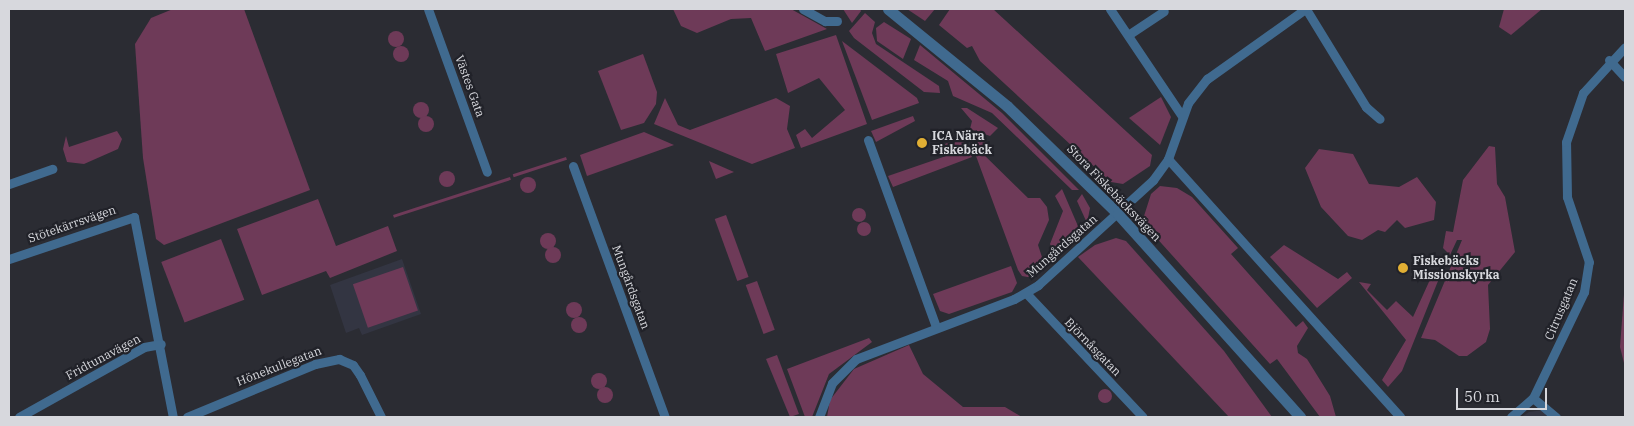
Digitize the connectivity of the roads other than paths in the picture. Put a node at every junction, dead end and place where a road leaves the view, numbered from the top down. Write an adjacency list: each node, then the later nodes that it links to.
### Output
1 (428, 9): 18 (street, Västes Gata)
2 (803, 9): 7 (street)
3 (888, 9): 20 (street, Stora Fiskebäcksvägen)
4 (1110, 9): 8 (street)
5 (1305, 9): 12 (street); 13 (street)
6 (1164, 11): 8 (street)
7 (837, 21)
8 (1128, 35): 12 (street)
9 (1625, 47): 10 (street, Citrusgatan)
10 (1608, 60): 11 (street); 25 (street, Citrusgatan)
11 (1625, 77)
12 (1182, 116): 15 (street)
13 (1380, 119)
14 (868, 140): 23 (street)
15 (1168, 159): 20 (street, Mungårdsgatan); 34 (street)
16 (573, 166): 30 (street, Mungårdsgatan)
17 (52, 169): 19 (street)
18 (487, 172)
19 (9, 184)
20 (1118, 214): 22 (street, Mungårdsgatan); 33 (street, Stora Fiskebäcksvägen)
21 (9, 259): 24 (street, Stötekärrsvägen)
22 (1026, 293): 23 (street, Mungårdsgatan); 32 (street, Björnåsgatan)
23 (936, 327): 31 (street, Mungårdsgatan)
24 (161, 344): 26 (street, Fridtunavägen); 27 (street, Fridtunavägen)
25 (1532, 398): 35 (street, Citrusgatan); 36 (street)
26 (19, 417)
27 (173, 417)
28 (187, 417): 29 (street, Hönekullegatan)
29 (381, 417)
30 (665, 417)
31 (819, 417)
32 (1143, 417)
33 (1300, 417)
34 (1400, 417)
35 (1512, 417)
36 (1556, 417)

